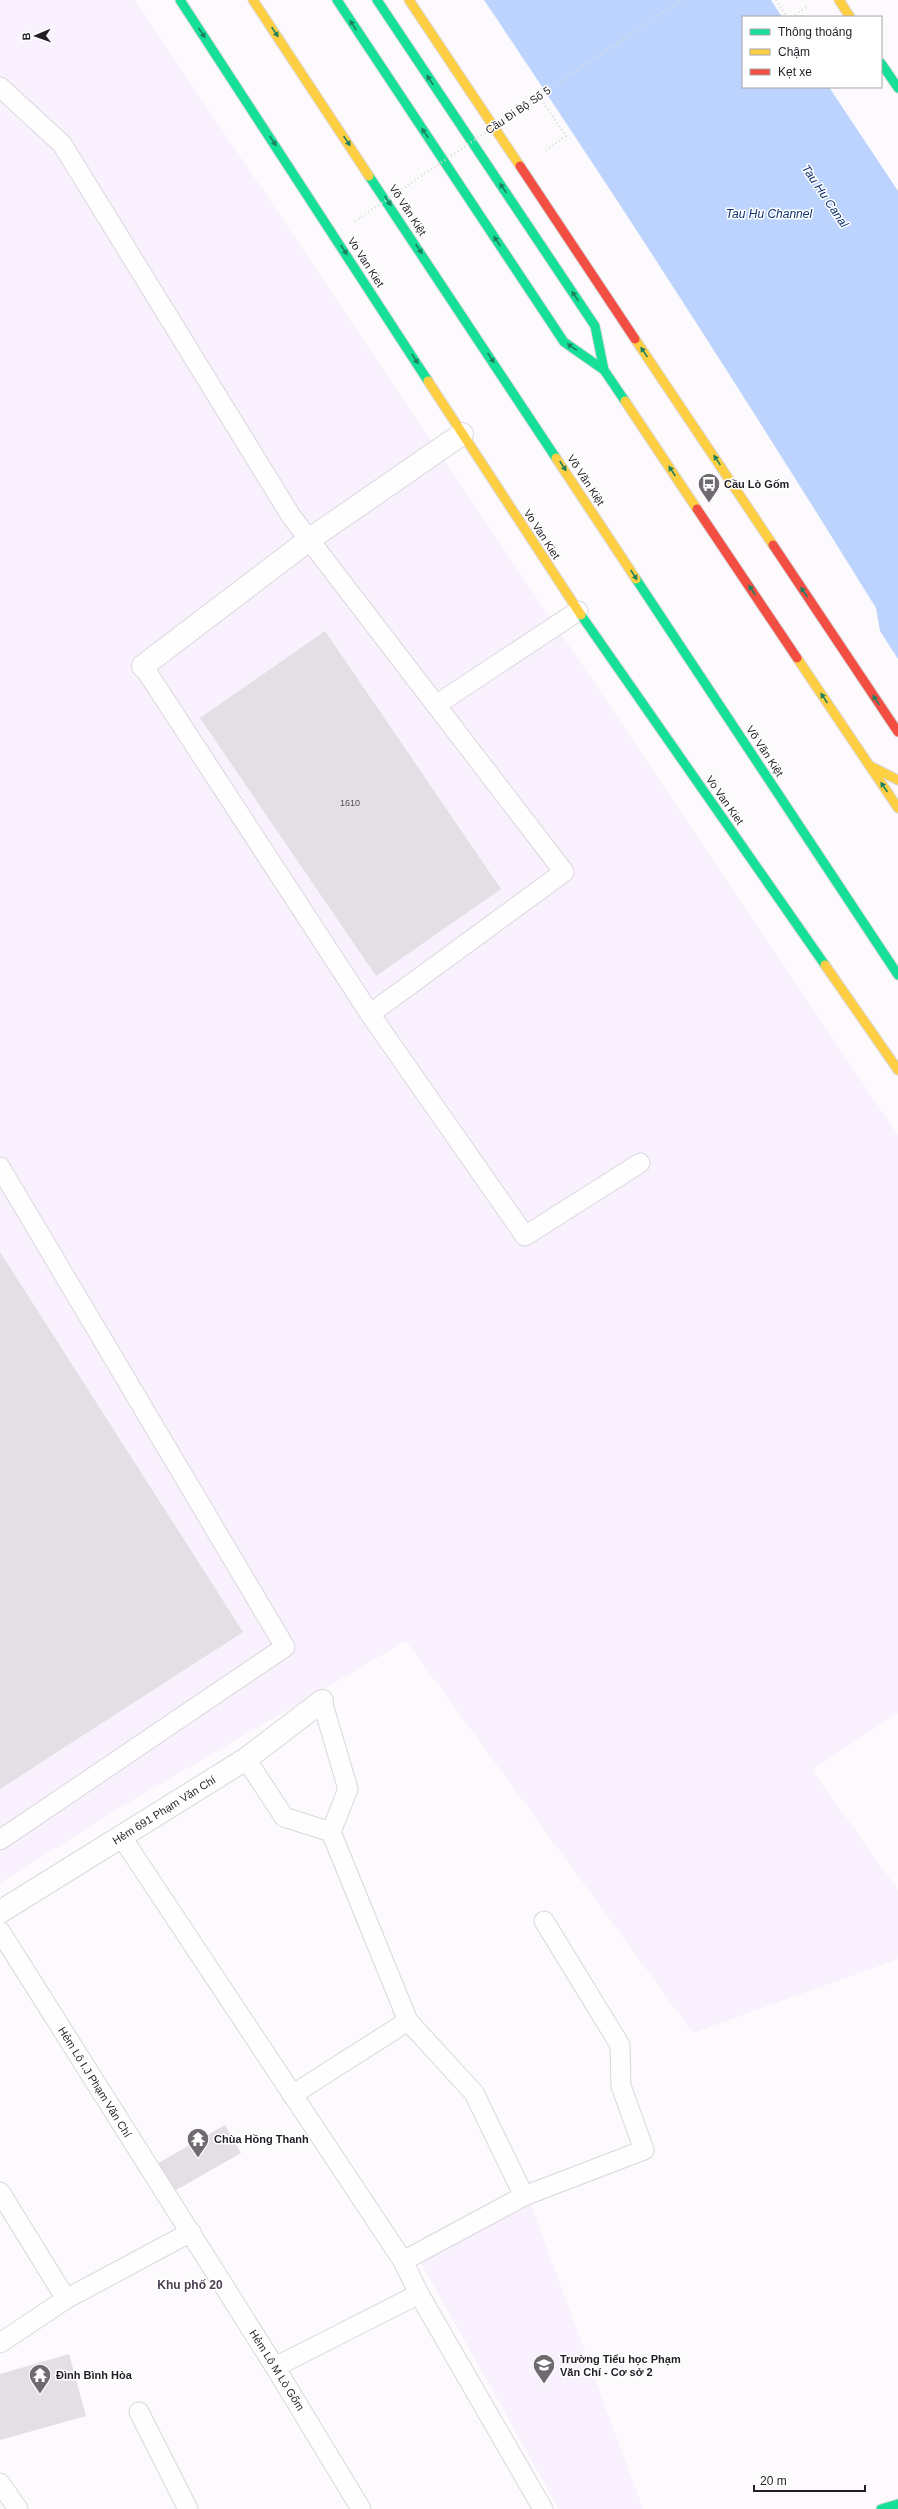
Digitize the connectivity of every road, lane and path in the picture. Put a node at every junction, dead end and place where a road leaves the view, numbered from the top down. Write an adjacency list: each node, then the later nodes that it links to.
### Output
1 (180, 0): 20 (main road, Vo Van Kiet, one-way to 20)
2 (253, 0): 29 (main road, Võ Văn Kiệt, one-way to 29)
3 (337, 0): 19 (main road, one-way to 3)
4 (377, 0): 19 (main road, one-way to 4)
5 (409, 0): 25 (main road, one-way to 5)
6 (681, 0): 16 (path, Cầu Đi Bộ Số 5, bridge)
7 (776, 0): 10 (path)
8 (839, 0): 12 (main road)
9 (811, 4): 11 (path)
10 (786, 16)
11 (793, 16)
12 (849, 16)
13 (882, 64): 15 (main road)
14 (0, 87): 21 (lane)
15 (898, 87)
16 (539, 96): 17 (path); 18 (path, Cầu Đi Bộ Số 5, bridge)
17 (566, 136)
18 (355, 221)
19 (604, 370): 26 (main road, one-way to 19)
20 (462, 434): 21 (street); 22 (main road, Vo Van Kiet)
21 (310, 539): 23 (street); 24 (lane)
22 (578, 611): 24 (lane); 31 (main road, Vo Van Kiet)
23 (143, 666): 30 (lane)
24 (436, 705): 30 (lane)
25 (898, 732)
26 (870, 766): 27 (main road); 28 (main road, one-way to 26)
27 (898, 780)
28 (898, 808)
29 (898, 975)
30 (370, 1014): 32 (lane)
31 (898, 1070)
32 (640, 1164)
33 (0, 1167): 38 (lane)
34 (322, 1701): 35 (street, Hẻm 691 Phạm Văn Chí); 36 (lane)
35 (246, 1759): 36 (lane); 37 (street, Hẻm 691 Phạm Văn Chí)
36 (331, 1832): 42 (lane)
37 (121, 1836): 39 (street, Hẻm 691 Phạm Văn Chí); 43 (lane)
38 (0, 1840)
39 (0, 1912)
40 (544, 1920): 45 (lane)
41 (0, 1931): 46 (lane, Hẻm Lô I.J Phạm Văn Chí)
42 (408, 2021): 43 (lane); 45 (lane)
43 (292, 2095): 47 (lane)
44 (0, 2192): 49 (lane)
45 (524, 2196): 47 (lane)
46 (191, 2232): 49 (lane); 51 (lane, Hẻm Lô M Lò Gốm)
47 (403, 2261): 48 (lane)
48 (419, 2294): 51 (lane); 58 (lane)
49 (66, 2299): 50 (lane)
50 (0, 2343)
51 (275, 2367): 57 (lane, Hẻm Lô M Lò Gốm)
52 (139, 2412): 56 (lane)
53 (0, 2483): 55 (lane)
54 (898, 2504): 59 (main road)
55 (18, 2509)
56 (188, 2509)
57 (361, 2509)
58 (543, 2509)
59 (881, 2509)

